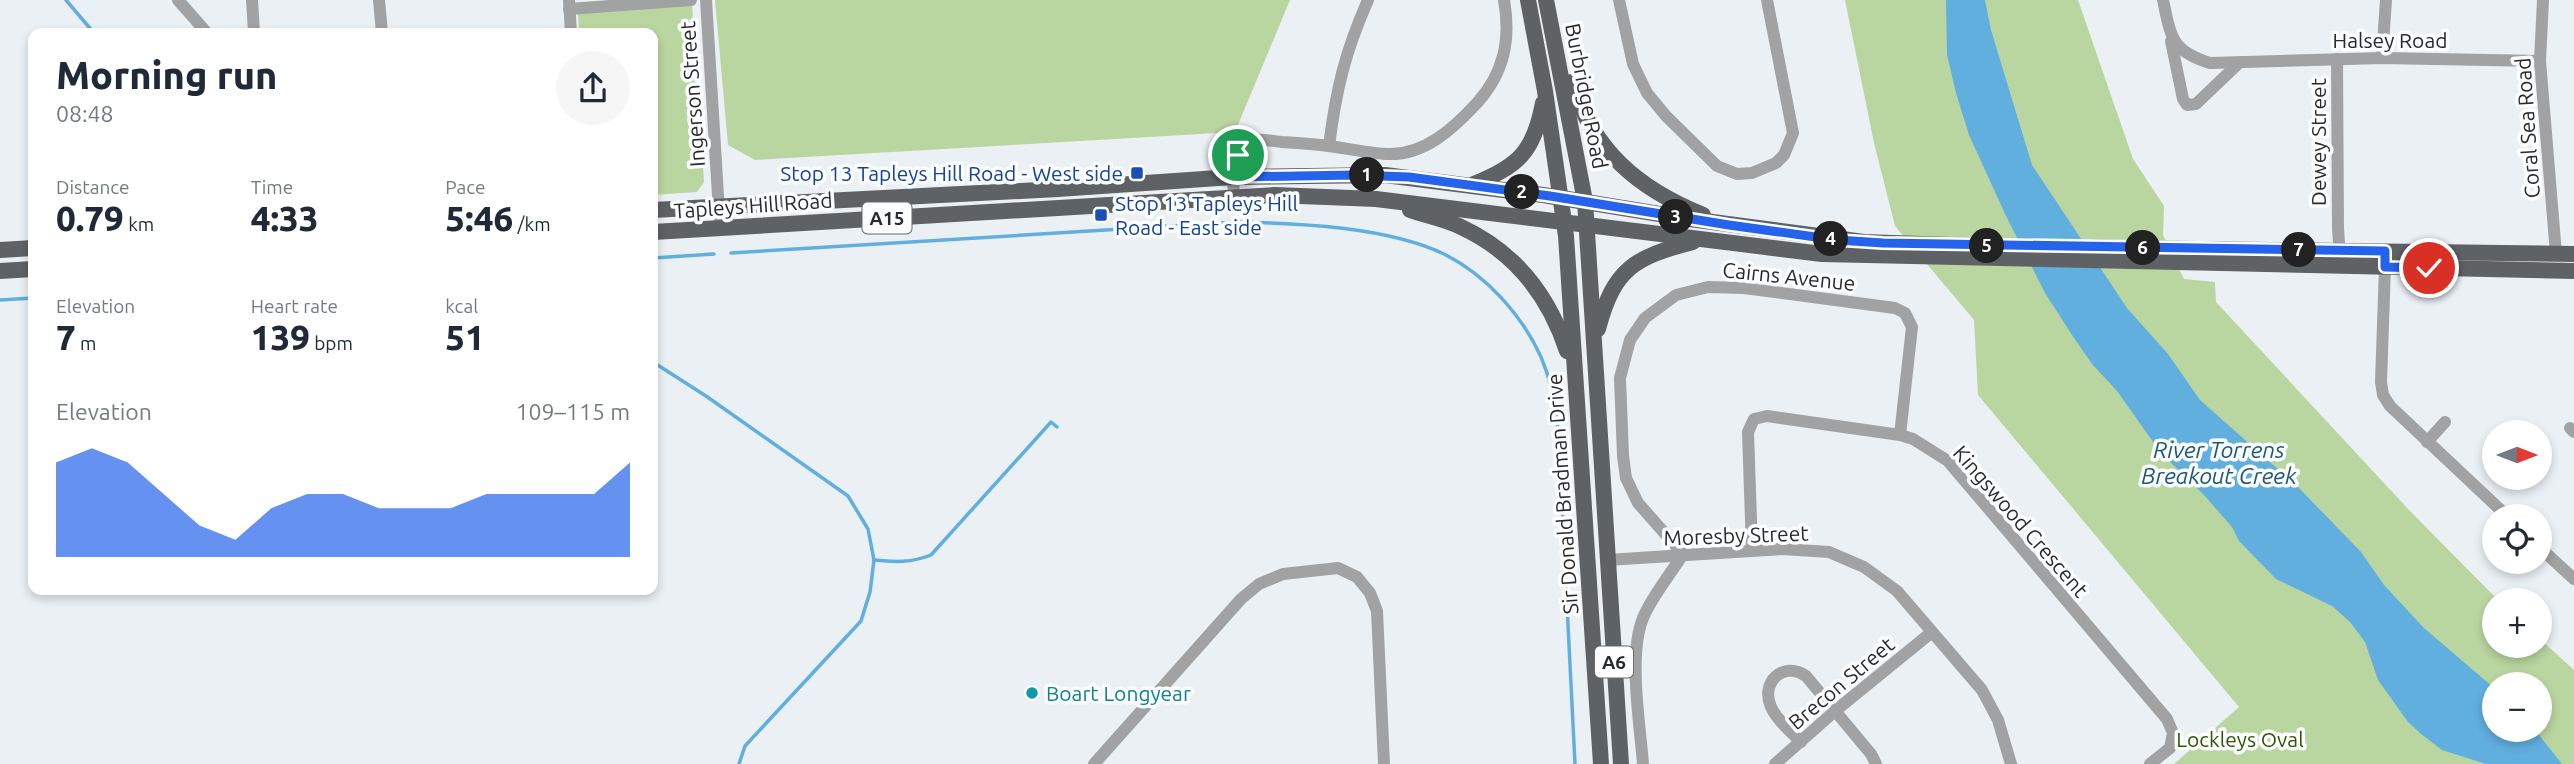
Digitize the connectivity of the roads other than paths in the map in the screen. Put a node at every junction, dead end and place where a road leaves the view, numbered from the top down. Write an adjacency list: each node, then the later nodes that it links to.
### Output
1 (178, 0): 16 (street)
2 (251, 0): 17 (street)
3 (379, 0): 18 (street)
4 (691, 0): 15 (street)
5 (706, 0): 34 (street, Ingerson Street)
6 (1368, 0): 27 (street)
7 (1504, 0): 27 (street)
8 (1528, 0): 26 (main road, Burbridge Road / A6)
9 (1546, 0): 22 (main road, Burbridge Road / A6)
10 (1619, 0): 11 (street)
11 (1767, 0)
12 (2163, 0): 20 (street, Halsey Road)
13 (2386, 0): 21 (street)
14 (2543, 0): 24 (street, Coral Sea Road)
15 (569, 5): 19 (street)
16 (202, 28)
17 (254, 28)
18 (382, 28)
19 (571, 28)
20 (2169, 30): 25 (street, Halsey Road); 25 (street, Halsey Road)
21 (2382, 58): 23 (street, Halsey Road); 24 (street, Halsey Road)
22 (1558, 59): 33 (main road, Burbridge Road / A6); 38 (main road)
23 (2337, 59): 25 (street, Halsey Road); 48 (street, Dewey Street)
24 (2540, 61): 45 (street, Coral Sea Road)
25 (2240, 62)
26 (1545, 91): 29 (main road); 30 (main road, Burbridge Road / A6)
27 (1329, 146): 28 (street)
28 (1233, 177): 29 (main road, Tapleys Hill Road / A15); 31 (street); 34 (main road, Tapleys Hill Road / A15)
29 (1472, 185): 30 (main road, Tapleys Hill Road / A15)
30 (1562, 198): 33 (main road, Tapleys Hill Road / A15); 36 (main road, A6)
31 (1234, 199): 32 (main road, Tapleys Hill Road / A15); 39 (main road, Tapleys Hill Road / A15)
32 (1376, 199): 36 (main road, Tapleys Hill Road / A15); 55 (main road)
33 (1585, 201): 37 (main road, A6); 38 (main road, Tapleys Hill Road / A15)
34 (719, 206): 35 (main road, Tapleys Hill Road / A15); 39 (street, Ingerson Street)
35 (658, 210)
36 (1564, 222): 37 (main road, Tapleys Hill Road / A15); 55 (main road, Sir Donald Bradman Drive / A6)
37 (1587, 225): 41 (main road, Tapleys Hill Road / A15); 54 (main road, Sir Donald Bradman Drive / A6)
38 (1729, 225): 44 (main road, Tapleys Hill Road / A15)
39 (720, 228): 40 (main road, Tapleys Hill Road / A15)
40 (658, 232)
41 (1702, 240): 44 (main road, Tapleys Hill Road / A15); 54 (main road)
42 (28, 248): 43 (main road)
43 (0, 250)
44 (1983, 252): 47 (main road, Tapleys Hill Road / A15); 47 (main road, Tapleys Hill Road / A15)
45 (2556, 254): 46 (main road, Tapleys Hill Road / A15); 49 (main road, Tapleys Hill Road / A15); 52 (main road)
46 (2574, 254)
47 (2281, 257): 48 (main road, Tapleys Hill Road / A15)
48 (2340, 258): 49 (main road, Tapleys Hill Road / A15)
49 (2385, 259): 52 (main road, Tapleys Hill Road / A15); 58 (street)
50 (28, 269): 51 (main road)
51 (0, 271)
52 (2556, 271): 53 (main road, Tapleys Hill Road / A15)
53 (2574, 271)
54 (1595, 342): 64 (main road, Sir Donald Bradman Drive / A6)
55 (1574, 373): 60 (main road, Sir Donald Bradman Drive / A6)
56 (2445, 422): 58 (street)
57 (1900, 435): 61 (street, Kingswood Crescent); 62 (street, Cairns Avenue); 78 (street, Kingswood Crescent)
58 (2427, 442): 59 (street)
59 (2494, 504)
60 (1586, 528): 64 (main road); 66 (main road, Sir Donald Bradman Drive / A6)
61 (1752, 550): 62 (street, Moresby Street); 67 (street, Moresby Street)
62 (1683, 554): 64 (street, Moresby Street); 74 (street)
63 (2552, 559): 65 (street)
64 (1607, 561): 66 (main road); 73 (main road, Sir Donald Bradman Drive / A6)
65 (2574, 579)
66 (1589, 581): 72 (main road, Sir Donald Bradman Drive / A6)
67 (1932, 632): 68 (street, Brecon Street); 77 (street, Moresby Street)
68 (1835, 711): 69 (street, Brecon Street); 69 (street); 76 (street)
69 (1801, 742): 75 (street, Brecon Street)
70 (1094, 764): 71 (street)
71 (1384, 764)
72 (1601, 764)
73 (1621, 764)
74 (1643, 764)
75 (1775, 764)
76 (1876, 764)
77 (2011, 764)
78 (2150, 764)

